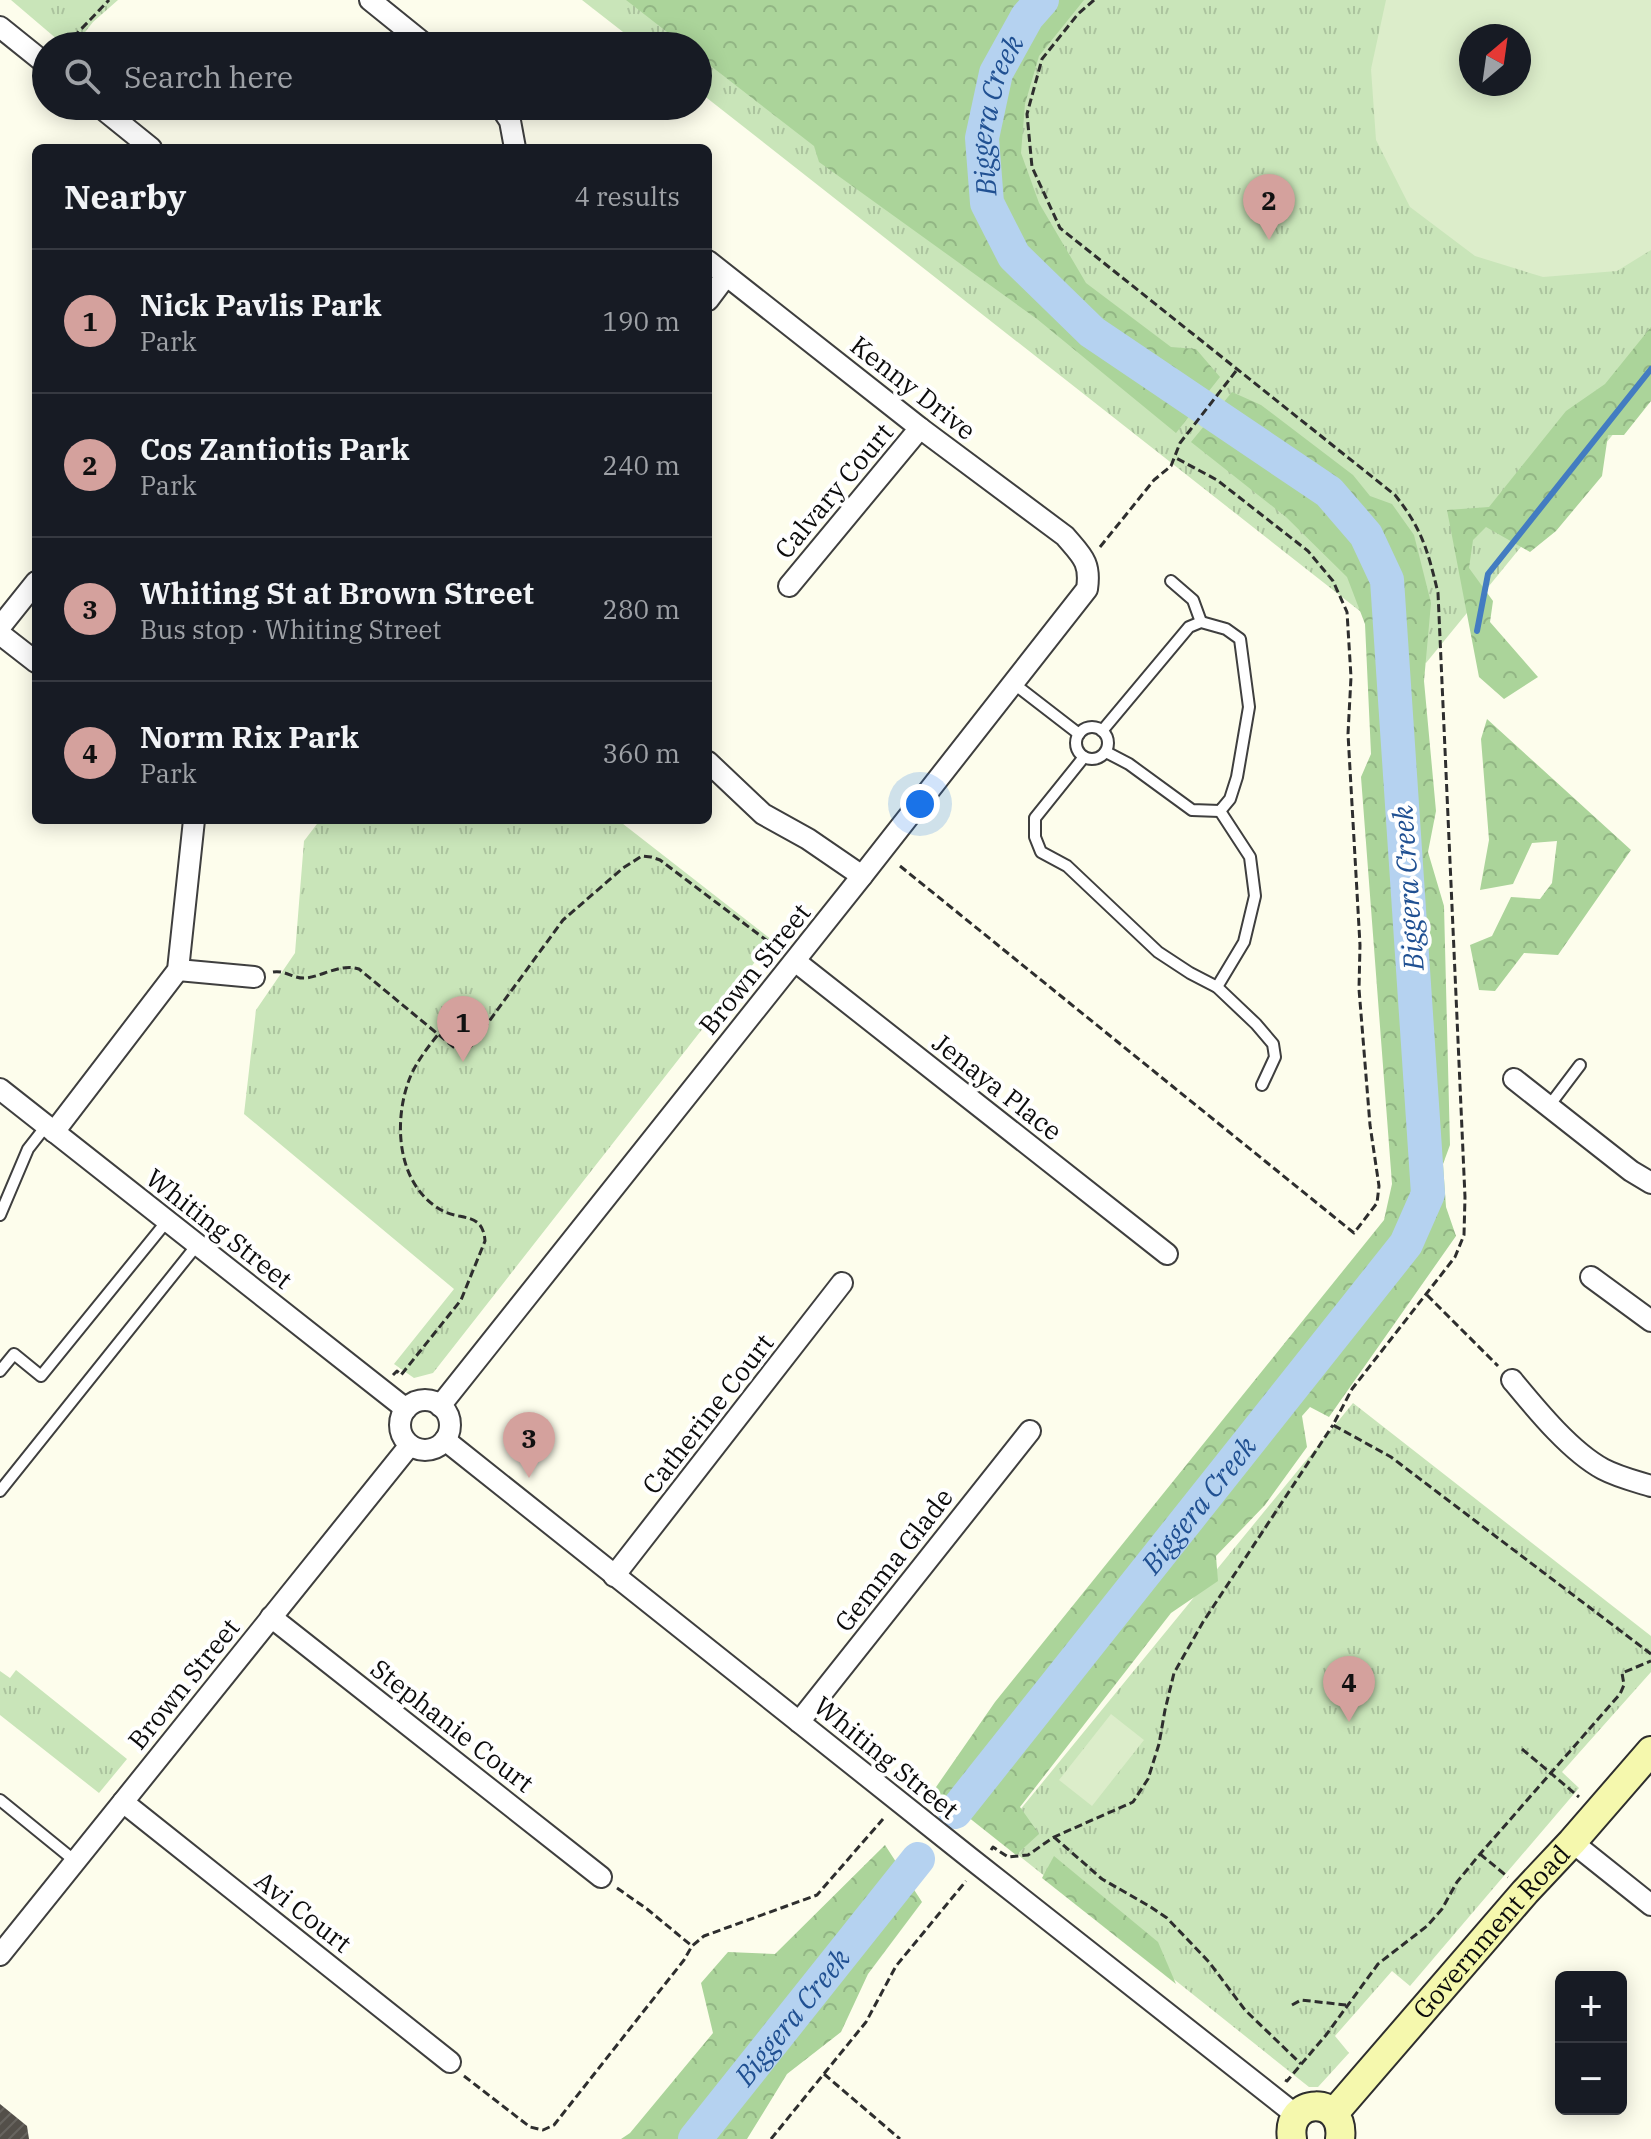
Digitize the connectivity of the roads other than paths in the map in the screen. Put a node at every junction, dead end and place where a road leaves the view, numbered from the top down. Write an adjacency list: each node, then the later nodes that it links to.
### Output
1 (370, 0): 2 (street)
2 (410, 32)
3 (2, 33): 4 (street)
4 (32, 54)
5 (116, 120): 7 (street)
6 (509, 120): 8 (street)
7 (146, 144)
8 (514, 144)
9 (712, 264): 10 (street, Kenny Drive)
10 (726, 276): 11 (street); 12 (street, Kenny Drive)
11 (712, 295)
12 (920, 428): 13 (street, Kenny Drive); 15 (street, Calvary Court)
13 (1084, 558): 21 (street, Brown Street)
14 (1171, 581): 17 (lane)
15 (789, 586)
16 (32, 587): 18 (street)
17 (1201, 622): 22 (lane); 27 (lane)
18 (0, 627)
19 (0, 634): 20 (street)
20 (32, 659)
21 (1013, 683): 23 (lane); 29 (street, Brown Street)
22 (1102, 731): 23 (lane); 24 (lane)
23 (1079, 734): 25 (lane)
24 (1106, 752): 25 (lane); 27 (lane)
25 (1084, 757): 33 (lane)
26 (712, 766): 29 (street)
27 (1220, 811): 33 (lane)
28 (194, 824): 31 (street)
29 (862, 876): 30 (street, Brown Street)
30 (795, 961): 44 (street, Jenaya Place); 50 (street, Brown Street)
31 (178, 970): 32 (street); 39 (street)
32 (254, 977)
33 (1217, 987): 36 (lane)
34 (1580, 1065): 38 (lane)
35 (1514, 1079): 38 (street)
36 (1262, 1085)
37 (0, 1089): 39 (street, Whiting Street)
38 (1549, 1106): 40 (street)
39 (50, 1129): 41 (lane); 42 (street, Whiting Street)
40 (1651, 1183)
41 (0, 1215)
42 (167, 1221): 43 (street, Whiting Street); 48 (lane)
43 (197, 1245): 51 (street, Whiting Street); 56 (lane)
44 (1167, 1254)
45 (1591, 1277): 47 (street)
46 (842, 1283): 57 (street, Catherine Court)
47 (1651, 1321)
48 (0, 1371)
49 (1512, 1380): 55 (street)
50 (440, 1406): 51 (street); 53 (street)
51 (406, 1409): 54 (street)
52 (1030, 1431): 59 (street, Gemma Glade)
53 (445, 1440): 54 (street); 57 (street, Whiting Street)
54 (410, 1445): 58 (street, Brown Street)
55 (1651, 1486)
56 (0, 1491)
57 (614, 1576): 59 (street, Whiting Street)
58 (271, 1617): 62 (street, Brown Street); 65 (street, Stephanie Court)
59 (799, 1722): 70 (street, Whiting Street)
60 (1651, 1751): 63 (main road, Government Road)
61 (0, 1800): 64 (lane)
62 (123, 1802): 64 (street, Brown Street); 68 (street, Avi Court)
63 (1572, 1842): 66 (street); 69 (main road, Government Road)
64 (75, 1861): 67 (street, Brown Street)
65 (601, 1877)
66 (1651, 1905)
67 (0, 1955)
68 (450, 2062)
69 (1337, 2126): 70 (main road)
70 (1294, 2127)

